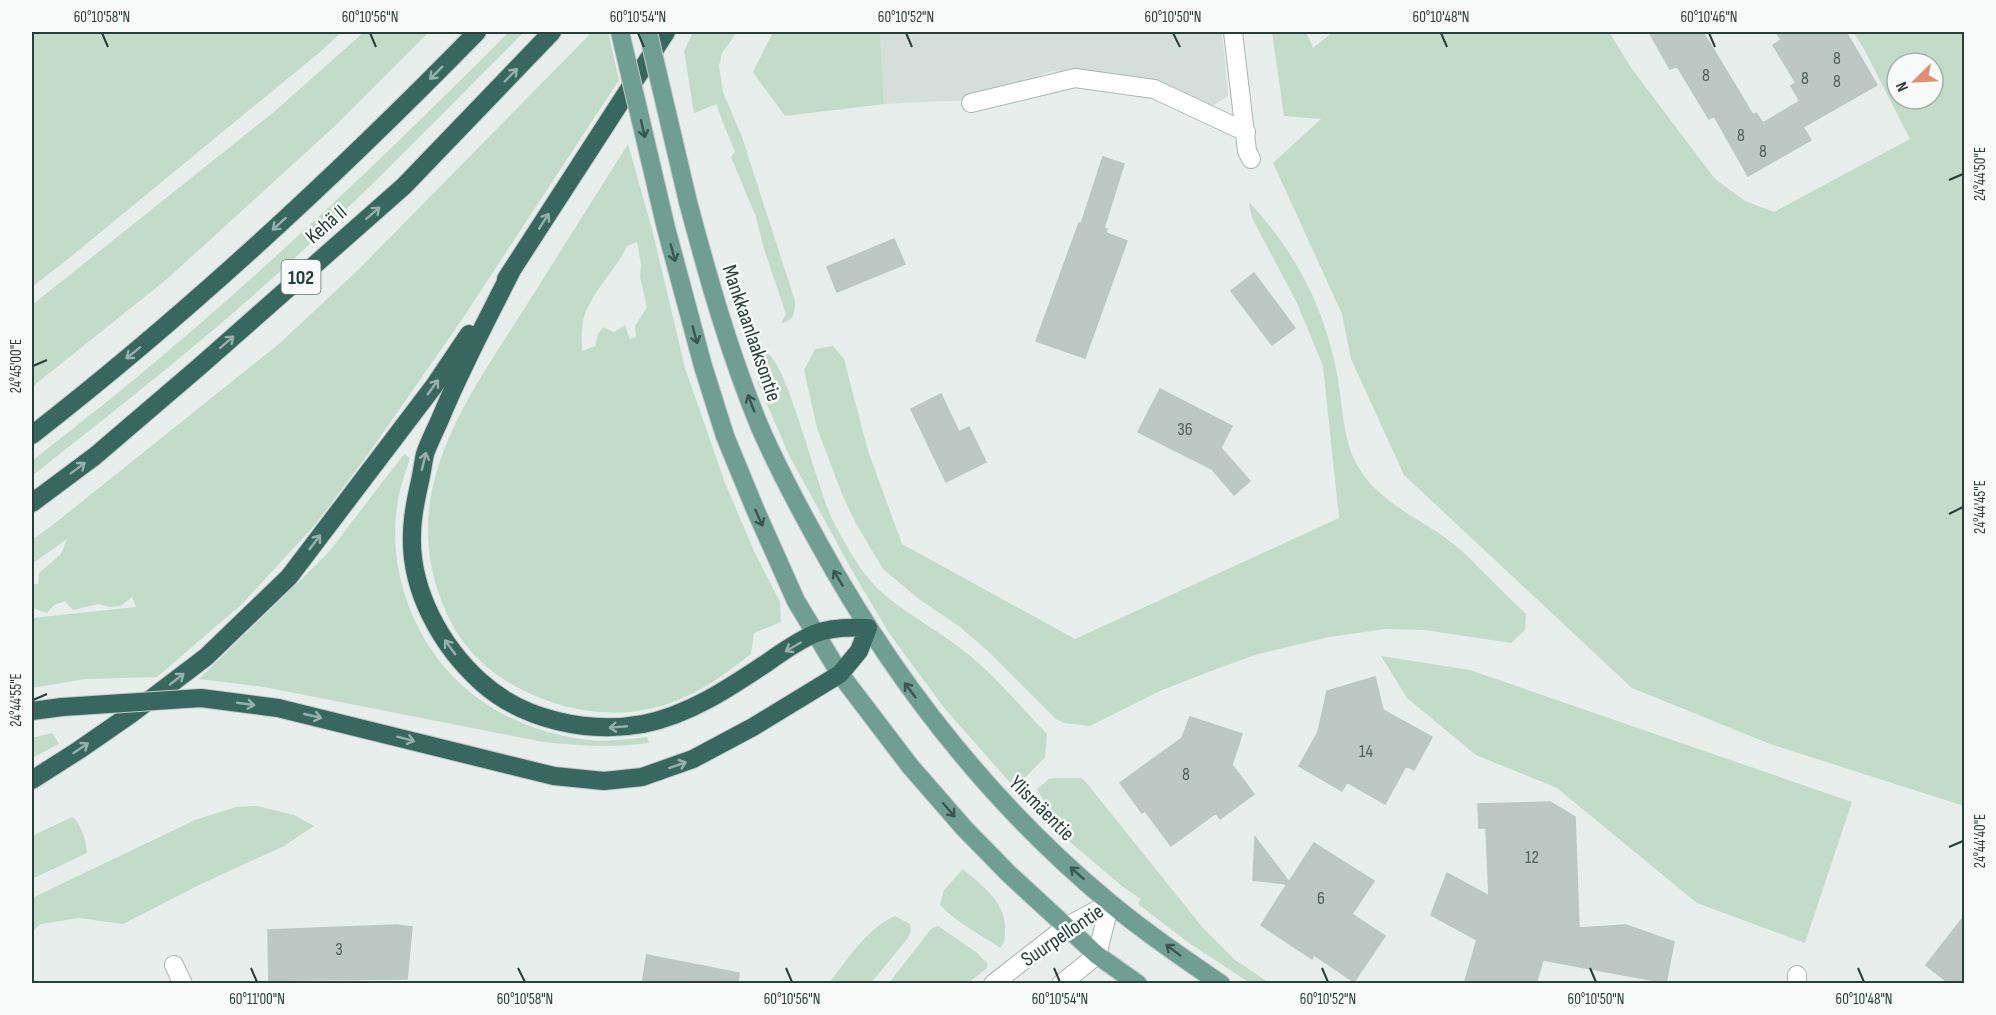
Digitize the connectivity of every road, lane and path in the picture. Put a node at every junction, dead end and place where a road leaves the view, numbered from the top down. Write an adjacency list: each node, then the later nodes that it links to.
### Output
1 (477, 32): 11 (highway, Kehä II / 102, one-way to 11)
2 (552, 32): 12 (highway, Kehä II / 102, one-way to 2)
3 (620, 32): 14 (main road, one-way to 14, bridge)
4 (648, 32): 13 (main road, Mankkaanlaaksontie, one-way to 4, bridge)
5 (666, 32): 10 (highway, one-way to 5)
6 (1233, 32): 8 (street)
7 (971, 103): 8 (street)
8 (1246, 132): 9 (street)
9 (1251, 159)
10 (512, 270): 14 (highway, one-way to 10); 17 (highway, one-way to 10)
11 (32, 435)
12 (32, 503)
13 (868, 628): 14 (highway); 15 (highway); 18 (main road, Ylismäentie, one-way to 13)
14 (815, 634): 15 (main road)
15 (840, 674): 16 (highway, one-way to 15, bridge); 19 (main road, one-way to 19)
16 (32, 711)
17 (32, 780)
18 (1110, 903): 19 (street, Suurpellontie); 20 (street, Suurpellontie); 26 (main road, Ylismäentie, one-way to 18)
19 (1066, 927): 20 (main road); 23 (street, Suurpellontie)
20 (1097, 955): 24 (street, Suurpellontie); 25 (main road)
21 (174, 965): 22 (street)
22 (183, 984)
23 (993, 984)
24 (1061, 984)
25 (1138, 984)
26 (1221, 984)

